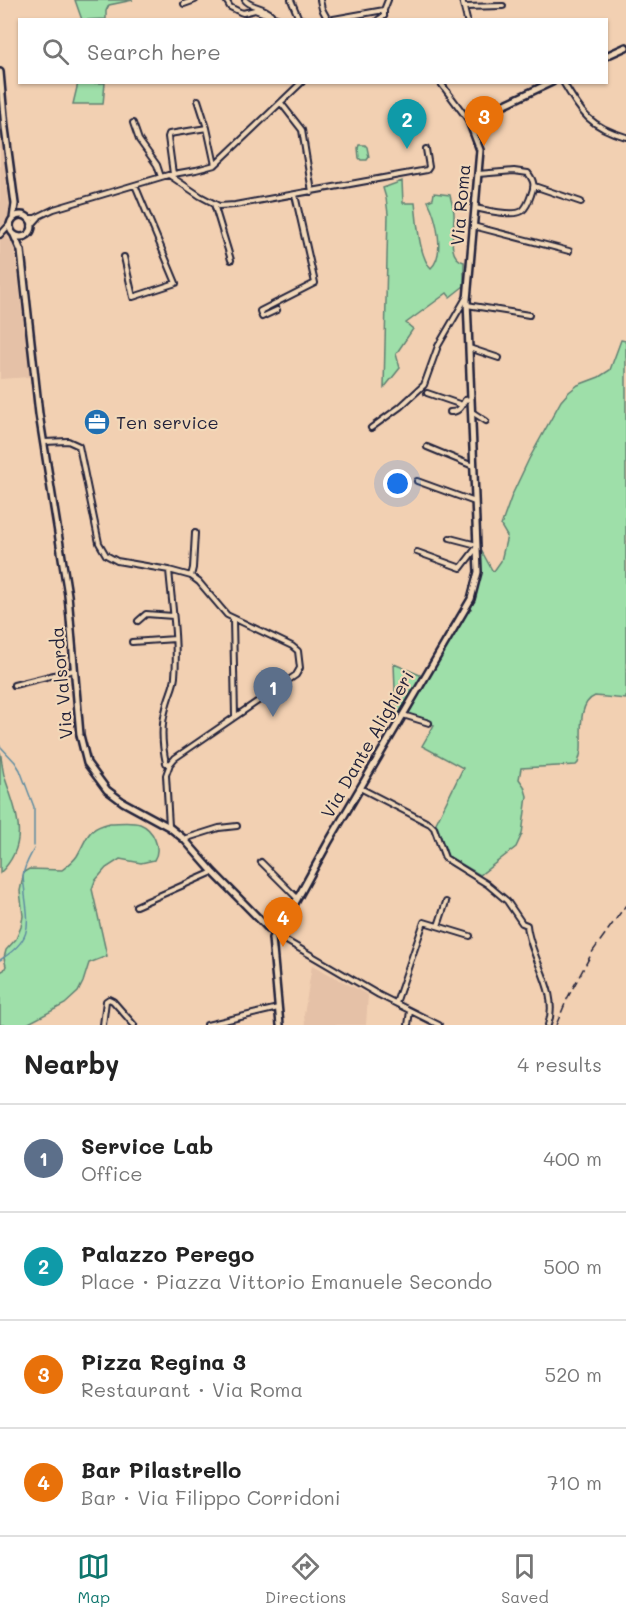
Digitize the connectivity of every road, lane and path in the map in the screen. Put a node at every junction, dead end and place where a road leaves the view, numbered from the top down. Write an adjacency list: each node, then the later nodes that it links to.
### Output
1 (195, 0): 8 (street)
2 (226, 0): 12 (street)
3 (245, 0): 12 (street)
4 (291, 0): 14 (street)
5 (320, 0): 15 (street)
6 (388, 0): 11 (street)
7 (462, 0): 10 (street)
8 (184, 4)
9 (504, 6): 10 (street)
10 (464, 7): 18 (street)
11 (384, 10): 16 (street); 17 (street)
12 (274, 16): 13 (street)
13 (278, 18)
14 (298, 18)
15 (327, 18)
16 (339, 18)
17 (385, 18)
18 (467, 18)
19 (626, 47): 20 (street)
20 (608, 55)
21 (0, 72): 43 (street)
22 (300, 84): 27 (street)
23 (442, 84): 28 (street, Via Roma)
24 (548, 84): 28 (street)
25 (565, 84): 31 (street)
26 (198, 100): 30 (street)
27 (281, 103): 33 (street); 39 (street)
28 (469, 121): 34 (street, Via Roma)
29 (132, 123): 36 (street)
30 (207, 128): 33 (street); 35 (street)
31 (626, 137)
32 (426, 149): 39 (street)
33 (215, 165): 35 (street)
34 (478, 174): 38 (street); 44 (street, Via Roma)
35 (171, 175): 36 (street); 42 (street)
36 (161, 177): 37 (street)
37 (135, 185): 45 (street); 55 (street)
38 (534, 186): 41 (street); 44 (street)
39 (312, 192): 40 (street)
40 (295, 195): 42 (street); 59 (street)
41 (581, 202)
42 (214, 203): 56 (street)
43 (15, 204): 46 (street); 47 (street)
44 (475, 208): 49 (street, Via Roma)
45 (39, 216): 46 (street); 48 (street)
46 (25, 217): 47 (street); 48 (street)
47 (12, 221): 50 (street); 51 (street)
48 (31, 226): 52 (street)
49 (473, 226): 54 (street); 57 (street, Via Roma)
50 (1, 234): 51 (street)
51 (14, 234): 52 (street); 53 (street, Via Valsorda)
52 (27, 235): 53 (street, Via Valsorda)
53 (21, 251): 70 (street, Via Valsorda)
54 (568, 251)
55 (124, 258)
56 (231, 260)
57 (467, 295): 58 (street, Via Roma); 69 (street)
58 (467, 305): 60 (street); 61 (street, Via Roma)
59 (277, 310)
60 (529, 315)
61 (469, 348): 62 (street); 64 (street, Via Roma)
62 (499, 358)
63 (427, 393): 65 (street)
64 (471, 399): 65 (street); 67 (street, Via Roma)
65 (462, 405): 66 (street)
66 (450, 412)
67 (472, 412): 68 (street); 72 (street, Via Roma)
68 (486, 422)
69 (371, 428)
70 (44, 442): 79 (street); 87 (street, Via Valsorda)
71 (427, 447): 72 (street)
72 (474, 466): 74 (street, Via Roma)
73 (417, 481): 74 (street)
74 (476, 502): 77 (street, Via Roma)
75 (195, 533): 80 (street)
76 (450, 538): 77 (street)
77 (477, 546): 78 (street); 81 (street, Via Roma)
78 (417, 552)
79 (169, 570): 80 (street); 82 (street)
80 (191, 576): 83 (street)
81 (477, 582): 89 (street, Via Dante Alighieri)
82 (173, 616): 84 (street); 85 (street)
83 (233, 619): 90 (street); 90 (street)
84 (138, 621)
85 (175, 639): 86 (street); 92 (street)
86 (132, 642)
87 (75, 670): 88 (street); 95 (street, Via Valsorda)
88 (14, 685)
89 (402, 714): 91 (street); 93 (street, Via Dante Alighieri)
90 (235, 717): 92 (street)
91 (429, 723)
92 (170, 764): 95 (street)
93 (360, 788): 99 (street, Via Dante Alighieri); 114 (street)
94 (237, 826): 96 (street)
95 (169, 827): 96 (street, Via Valsorda)
96 (184, 839): 98 (street, Via Valsorda)
97 (261, 862): 99 (street)
98 (213, 872): 101 (street); 103 (street, Via Valsorda)
99 (297, 898): 103 (street, Via Dante Alighieri)
100 (446, 902): 102 (street)
101 (135, 906)
102 (438, 927): 104 (street); 105 (street)
103 (275, 935): 105 (street); 106 (street)
104 (470, 936)
105 (396, 1003): 107 (street)
106 (278, 1008): 110 (street); 111 (street)
107 (411, 1011): 112 (street); 113 (street)
108 (104, 1025): 109 (street)
109 (134, 1025)
110 (207, 1025)
111 (280, 1025)
112 (408, 1025)
113 (439, 1025)
114 (548, 1025)

